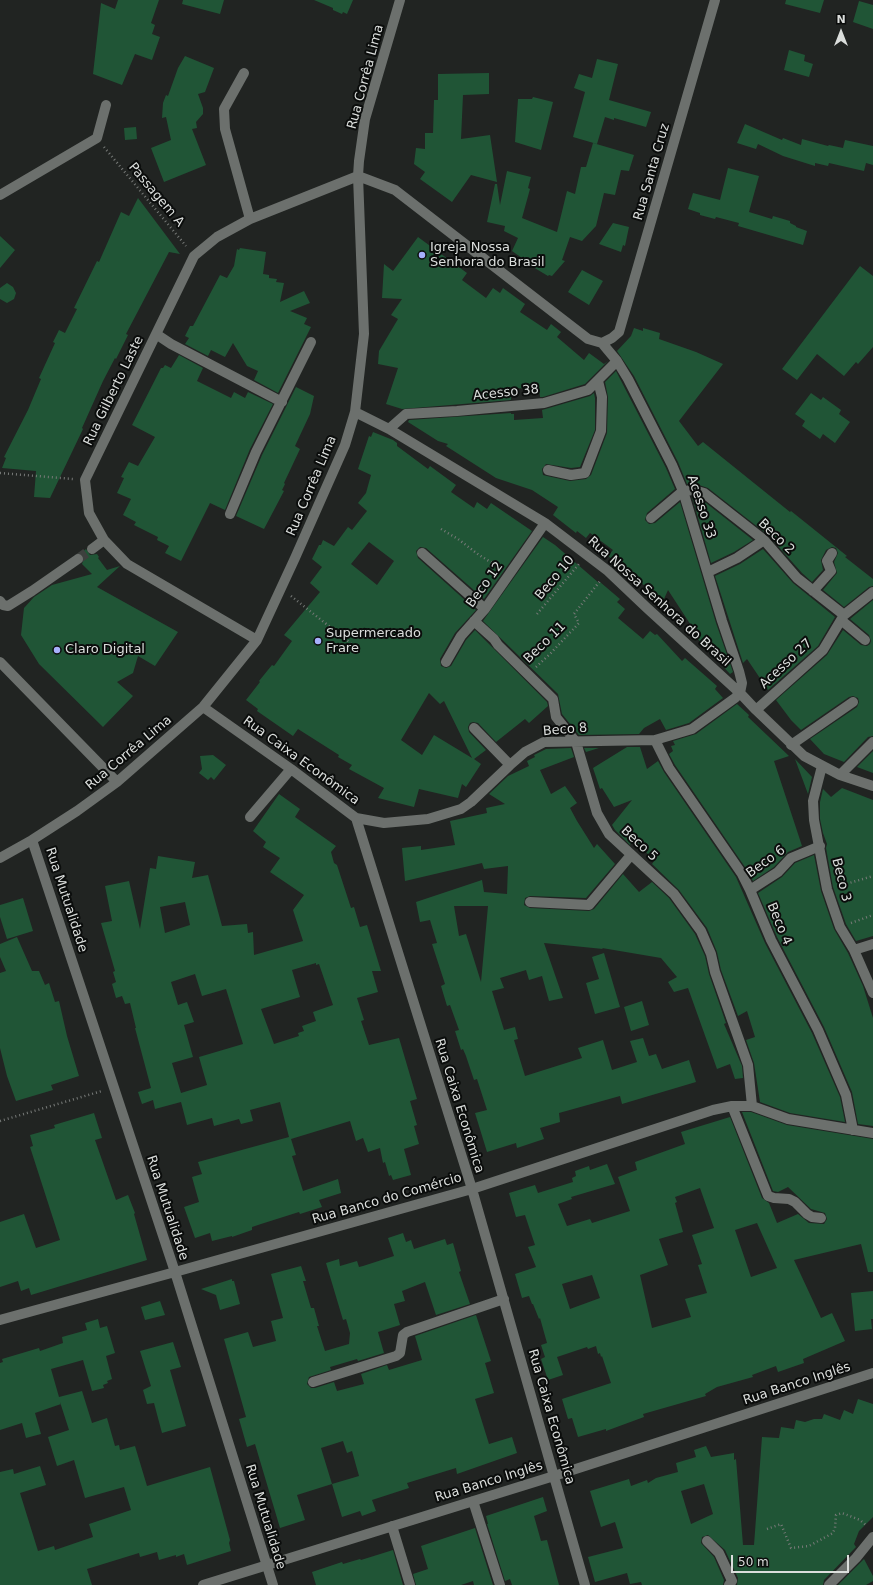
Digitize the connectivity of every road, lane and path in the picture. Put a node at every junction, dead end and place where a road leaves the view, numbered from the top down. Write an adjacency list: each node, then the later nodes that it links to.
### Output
1 (400, 0): 6 (street, Rua Corrêa Lima)
2 (715, 0): 12 (street, Rua Santa Cruz)
3 (244, 73): 8 (street)
4 (106, 105): 7 (street)
5 (104, 146): 9 (path, Passagem A)
6 (358, 176): 8 (street, Rua Gilberto Laste); 12 (street); 16 (street, Rua Corrêa Lima)
7 (0, 195)
8 (250, 219): 9 (street, Rua Gilberto Laste)
9 (194, 256): 10 (street, Rua Gilberto Laste)
10 (156, 334): 15 (street); 20 (street, Rua Gilberto Laste)
11 (311, 342): 15 (street)
12 (602, 343): 13 (street, Acesso 33)
13 (617, 361): 14 (street, Acesso 38); 21 (street, Acesso 33)
14 (598, 381): 17 (street, Acesso 38); 18 (street)
15 (282, 402): 22 (street)
16 (354, 412): 17 (street, Rua Nossa Senhora do Brasil); 36 (street, Rua Corrêa Lima)
17 (389, 429): 24 (street, Rua Nossa Senhora do Brasil)
18 (548, 470)
19 (0, 473): 20 (path)
20 (85, 480): 26 (street)
21 (683, 491): 23 (street); 27 (street, Beco 2); 34 (street, Acesso 33)
22 (230, 514)
23 (651, 518)
24 (545, 523): 31 (street, Rua Nossa Senhora do Brasil); 35 (street, Beco 12)
25 (441, 529): 35 (path)
26 (104, 540): 28 (street); 44 (street)
27 (764, 540): 34 (street); 37 (street, Beco 2)
28 (92, 549)
29 (422, 553): 40 (street)
30 (832, 553): 37 (street)
31 (587, 554): 33 (street, Rua Nossa Senhora do Brasil); 41 (path, Beco 10)
32 (78, 559): 39 (street)
33 (608, 571): 49 (path, Beco 11); 50 (street, Rua Nossa Senhora do Brasil)
34 (708, 572): 50 (street, Acesso 33)
35 (510, 573): 40 (street, Beco 12)
36 (281, 588): 44 (street, Rua Corrêa Lima); 46 (path)
37 (813, 591): 42 (street, Beco 2)
38 (873, 592): 42 (street)
39 (0, 601)
40 (485, 609): 43 (street, Beco 12)
41 (537, 614)
42 (842, 617): 45 (street, Beco 2); 53 (street, Acesso 27)
43 (474, 621): 48 (street, Beco 12); 49 (street, Beco 5)
44 (257, 640): 52 (street, Rua Corrêa Lima)
45 (865, 640)
46 (354, 646)
47 (0, 662): 63 (street)
48 (446, 662)
49 (528, 674): 56 (street, Beco 5)
50 (740, 693): 53 (street, Rua Nossa Senhora do Brasil); 55 (street, Beco 8)
51 (853, 702): 58 (street)
52 (203, 707): 61 (street, Rua Caixa Econômica); 63 (street, Rua Corrêa Lima)
53 (756, 710): 58 (street, Rua Nossa Senhora do Brasil)
54 (474, 728): 59 (street)
55 (655, 740): 56 (street, Beco 8); 73 (street, Beco 4)
56 (576, 742): 59 (street, Beco 8); 69 (street, Beco 5)
57 (873, 742): 62 (street)
58 (791, 745): 60 (street, Rua Nossa Senhora do Brasil)
59 (510, 765): 66 (street, Beco 8)
60 (822, 766): 62 (street, Rua Nossa Senhora do Brasil); 68 (street, Beco 3)
61 (291, 769): 65 (street); 66 (street, Rua Caixa Econômica)
62 (840, 775): 64 (street, Rua Nossa Senhora do Brasil)
63 (117, 782): 67 (street, Rua Corrêa Lima)
64 (873, 786)
65 (250, 817)
66 (356, 818): 86 (street, Rua Caixa Econômica)
67 (32, 840): 70 (street, Rua Corrêa Lima); 80 (street, Rua Mutualidade)
68 (820, 846): 72 (street, Beco 3); 73 (street, Beco 6)
69 (631, 855): 74 (street); 82 (street, Beco 5)
70 (0, 858)
71 (873, 876): 72 (path)
72 (827, 889): 76 (street, Beco 3)
73 (750, 890): 84 (street, Beco 4)
74 (530, 902)
75 (873, 915): 76 (path)
76 (840, 927): 78 (street, Beco 3)
77 (873, 944): 78 (street)
78 (854, 950): 79 (street, Beco 3)
79 (873, 993)
80 (114, 1088): 83 (path); 88 (street, Rua Mutualidade)
81 (732, 1106): 82 (street, Rua Banco do Comércio); 86 (street, Rua Banco do Comércio); 87 (street)
82 (752, 1106): 84 (street, Rua Banco do Comércio)
83 (0, 1121)
84 (853, 1130): 85 (street, Rua Banco do Comércio)
85 (873, 1132)
86 (472, 1189): 88 (street, Rua Banco do Comércio); 89 (street, Rua Caixa Econômica)
87 (821, 1218)
88 (175, 1272): 90 (street, Rua Banco do Comércio); 99 (street, Rua Mutualidade)
89 (504, 1299): 92 (street); 93 (street, Rua Caixa Econômica)
90 (0, 1320)
91 (873, 1373): 93 (street, Rua Banco Inglês)
92 (313, 1382)
93 (554, 1476): 94 (street, Rua Banco Inglês); 104 (street, Rua Caixa Econômica)
94 (473, 1501): 95 (street, Rua Banco Inglês); 103 (street)
95 (392, 1526): 99 (street, Rua Banco Inglês); 102 (street)
96 (767, 1529): 97 (path)
97 (871, 1532): 106 (street)
98 (707, 1541): 105 (street)
99 (267, 1565): 100 (street, Rua Banco Inglês); 101 (street, Rua Mutualidade)
100 (203, 1585)
101 (272, 1585)
102 (410, 1585)
103 (500, 1585)
104 (585, 1585)
105 (729, 1585)
106 (829, 1585)

